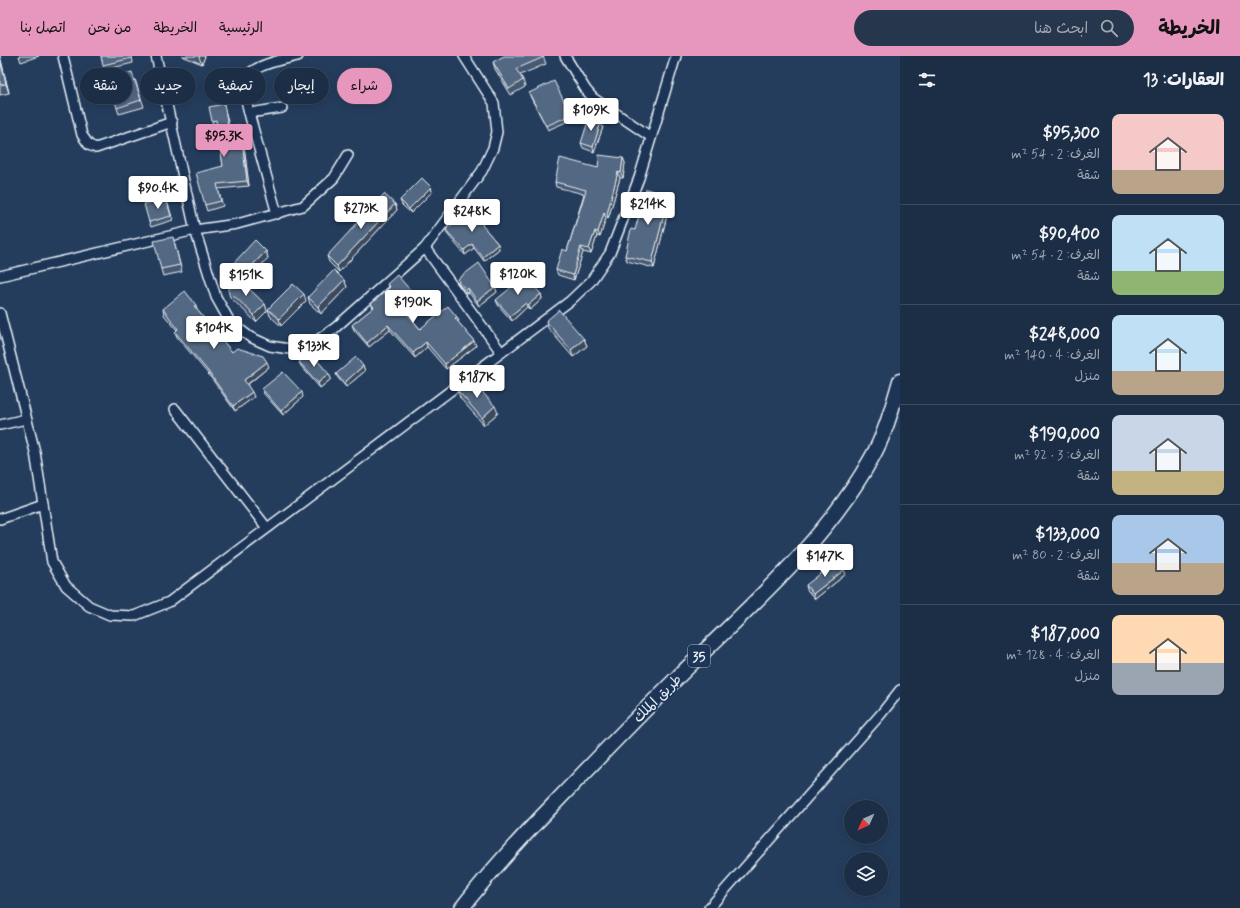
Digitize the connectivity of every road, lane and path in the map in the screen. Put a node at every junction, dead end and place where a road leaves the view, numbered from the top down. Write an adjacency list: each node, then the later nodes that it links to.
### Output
1 (63, 56): 9 (street)
2 (156, 56): 9 (street)
3 (298, 56): 8 (street)
4 (464, 56): 14 (street)
5 (565, 56): 10 (street)
6 (676, 56): 10 (street)
7 (282, 108): 8 (street)
8 (248, 113): 12 (street)
9 (172, 122): 13 (street)
10 (651, 137): 17 (street)
11 (348, 155): 12 (street)
12 (276, 214): 13 (street)
13 (195, 230): 14 (street); 15 (street)
14 (425, 248): 17 (street)
15 (0, 276)
16 (0, 313): 20 (street)
17 (501, 352): 24 (street)
18 (900, 381): 26 (main road, طريق الملك / 35)
19 (175, 409): 24 (street)
20 (26, 419): 21 (street); 22 (street)
21 (0, 425)
22 (43, 504): 23 (street); 24 (street)
23 (0, 519)
24 (267, 528)
25 (900, 690): 27 (street)
26 (462, 908)
27 (709, 908)

